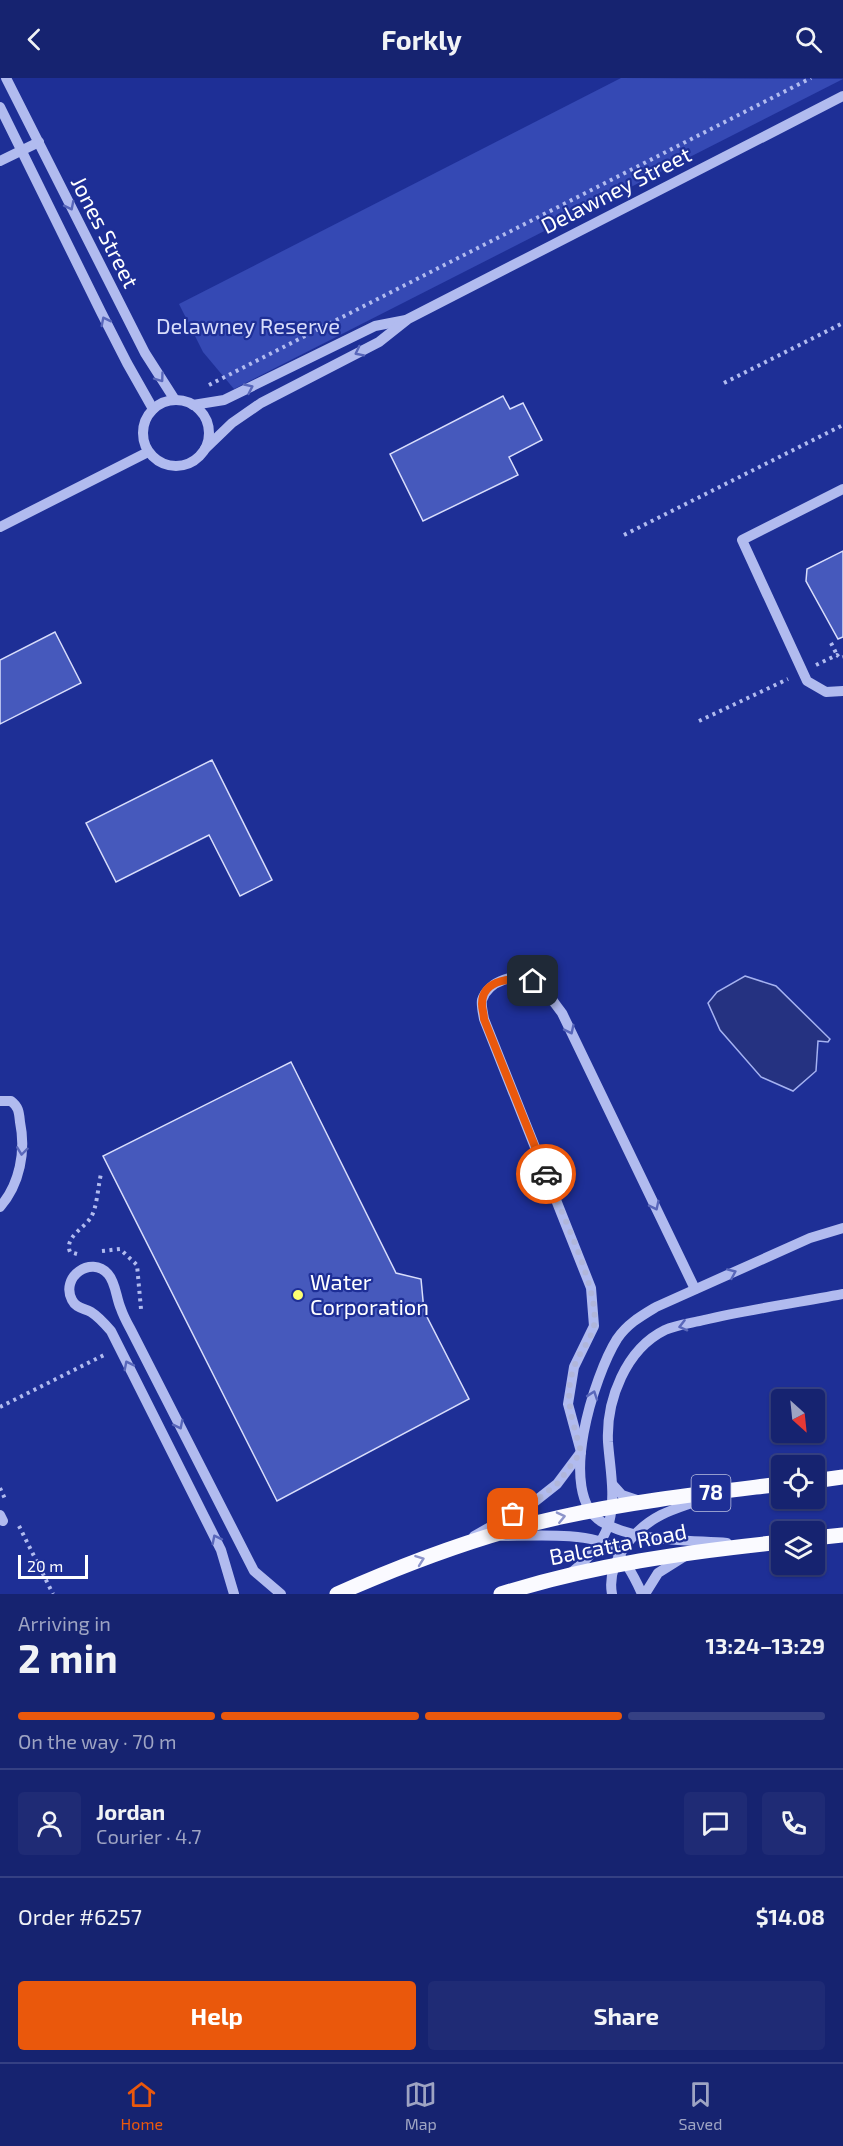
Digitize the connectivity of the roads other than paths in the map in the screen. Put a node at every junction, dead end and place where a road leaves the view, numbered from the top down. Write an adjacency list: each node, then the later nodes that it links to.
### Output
1 (6, 78): 4 (street, Jones Street)
2 (843, 96): 7 (street, Delawney Street)
3 (0, 107): 5 (street, Jones Street)
4 (39, 142): 5 (street); 8 (street, Jones Street, one-way to 8)
5 (22, 150): 6 (street); 9 (street, Jones Street, one-way to 5)
6 (0, 161)
7 (408, 319): 8 (street, Delawney Street, one-way to 7); 10 (street, Delawney Street, one-way to 10)
8 (183, 402): 9 (street); 10 (street, Jones Street)
9 (153, 409): 11 (street)
10 (205, 449): 11 (street)
11 (148, 452): 13 (street)
12 (843, 489): 14 (street)
13 (0, 527)
14 (843, 691)
15 (0, 1101): 16 (street, one-way to 16)
16 (0, 1207)
17 (843, 1228): 18 (street, one-way to 17)
18 (695, 1290): 20 (street, one-way to 18); 20 (street, one-way to 18)
19 (843, 1294): 23 (street, one-way to 23)
20 (581, 1452): 28 (street); 37 (street)
21 (843, 1477): 22 (main road)
22 (825, 1479)
23 (613, 1485): 26 (street); 27 (street)
24 (771, 1485): 25 (main road, Balcatta Road / 78)
25 (723, 1491): 26 (main road, Balcatta Road / 78); 30 (street)
26 (642, 1502): 27 (main road, Balcatta Road / 78)
27 (611, 1507): 28 (main road, Balcatta Road / 78); 29 (street)
28 (591, 1511): 29 (street); 32 (main road, Balcatta Road / 78, one-way to 28)
29 (608, 1525): 30 (street); 34 (street)
30 (634, 1533): 36 (street); 39 (street)
31 (843, 1535): 33 (main road)
32 (491, 1536): 34 (street); 37 (main road, Balcatta Road / 78)
33 (825, 1537)
34 (600, 1543): 39 (street); 40 (street)
35 (771, 1543): 36 (main road, Balcatta Road)
36 (749, 1545): 38 (main road, Balcatta Road)
37 (456, 1546): 44 (main road, Balcatta Road / 78, one-way to 37)
38 (691, 1553): 39 (main road, Balcatta Road); 46 (street)
39 (619, 1562): 40 (main road, Balcatta Road); 41 (street); 46 (street)
40 (571, 1574): 41 (street); 45 (main road, Balcatta Road)
41 (611, 1589)
42 (234, 1594): 43 (street, one-way to 43)
43 (281, 1594)
44 (337, 1594)
45 (501, 1594)
46 (644, 1594)

